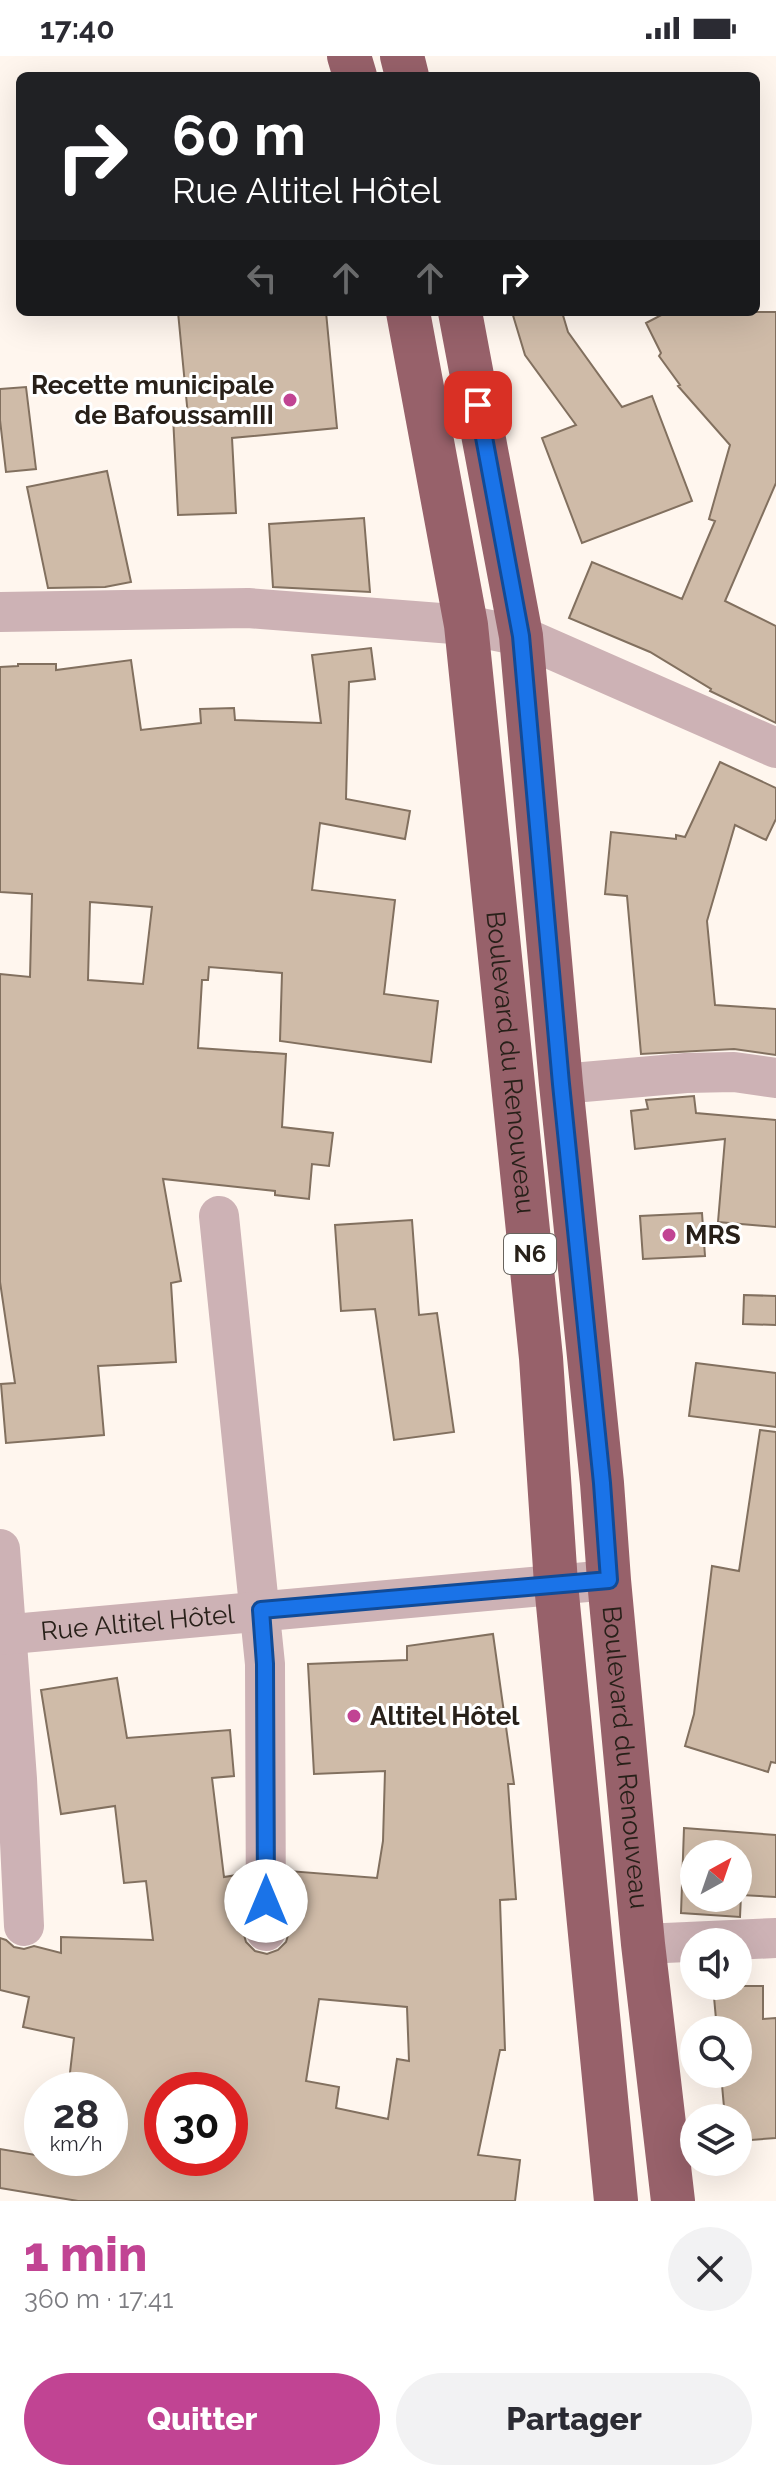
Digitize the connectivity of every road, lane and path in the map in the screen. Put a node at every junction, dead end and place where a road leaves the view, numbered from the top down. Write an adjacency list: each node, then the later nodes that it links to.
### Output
1 (409, 316): 4 (highway, Boulevard du Renouveau / N6)
2 (461, 316): 5 (highway, Boulevard du Renouveau / N6)
3 (0, 612): 4 (street)
4 (466, 625): 5 (street); 12 (highway, Boulevard du Renouveau / N6)
5 (521, 636): 6 (street); 8 (highway, Boulevard du Renouveau / N6)
6 (776, 748)
7 (776, 1078): 8 (street)
8 (561, 1084): 11 (highway, Boulevard du Renouveau / N6)
9 (219, 1216): 13 (street)
10 (0, 1549): 14 (street)
11 (609, 1580): 12 (street, Rue Altitel Hôtel); 18 (highway, Boulevard du Renouveau / N6)
12 (556, 1584): 13 (street, Rue Altitel Hôtel); 19 (highway, Boulevard du Renouveau / N6)
13 (261, 1610): 14 (street, Rue Altitel Hôtel); 16 (street)
14 (3, 1635): 15 (street)
15 (24, 1926)
16 (266, 1931)
17 (776, 1938): 18 (street)
18 (643, 1944): 20 (highway, Boulevard du Renouveau / N6)
19 (616, 2201)
20 (673, 2201)

